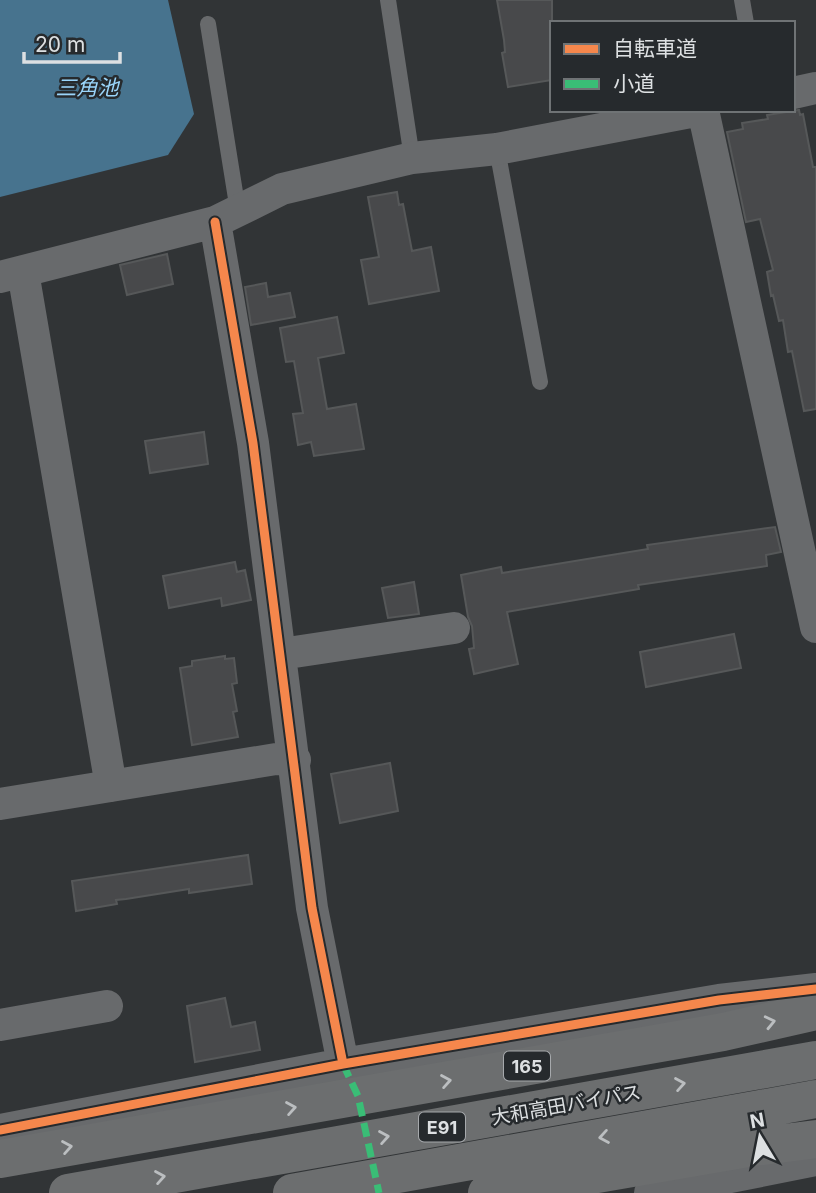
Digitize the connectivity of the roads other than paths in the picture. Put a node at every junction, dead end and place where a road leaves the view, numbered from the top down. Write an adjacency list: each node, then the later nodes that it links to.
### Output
1 (388, 0): 10 (lane)
2 (742, 0): 3 (lane)
3 (746, 21)
4 (208, 24): 11 (lane)
5 (816, 88): 6 (street)
6 (795, 93)
7 (691, 112): 9 (street)
8 (702, 112): 14 (street)
9 (497, 149): 10 (street); 13 (lane)
10 (411, 158): 11 (street)
11 (227, 217): 12 (street); 16 (street)
12 (12, 274): 18 (street)
13 (540, 382)
14 (816, 627)
15 (454, 628): 16 (street)
16 (281, 654): 17 (street)
17 (295, 760): 18 (street); 25 (street)
18 (111, 786): 19 (street)
19 (0, 804)
20 (816, 989): 25 (street)
21 (107, 1006): 23 (street)
22 (816, 1011): 29 (highway, 165, one-way to 22)
23 (0, 1025)
24 (816, 1060): 31 (highway, 大和高田バイパス / E91, one-way to 24)
25 (344, 1065): 27 (street)
26 (816, 1099): 32 (highway, 大和高田バイパス / E91, one-way to 32)
27 (0, 1130)
28 (816, 1139): 33 (highway)
29 (0, 1159)
30 (816, 1160): 34 (street)
31 (68, 1193)
32 (292, 1193)
33 (487, 1193)
34 (650, 1193)

